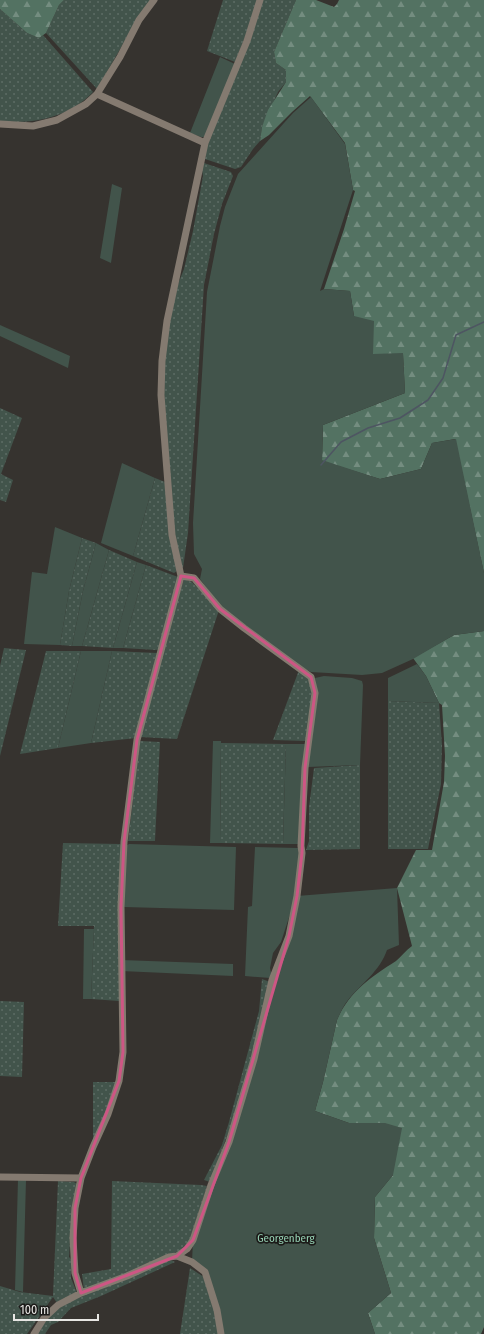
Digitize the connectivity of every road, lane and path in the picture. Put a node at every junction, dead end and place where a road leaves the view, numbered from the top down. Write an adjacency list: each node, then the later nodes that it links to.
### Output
1 (154, 0): 3 (street)
2 (260, 0): 5 (street)
3 (98, 94): 4 (street); 5 (street)
4 (0, 124)
5 (205, 143): 6 (street)
6 (182, 576): 8 (street); 9 (street)
7 (0, 1177): 8 (street)
8 (81, 1178): 10 (street)
9 (177, 1256): 10 (street); 12 (street)
10 (81, 1293): 11 (street)
11 (34, 1334)
12 (221, 1334)

